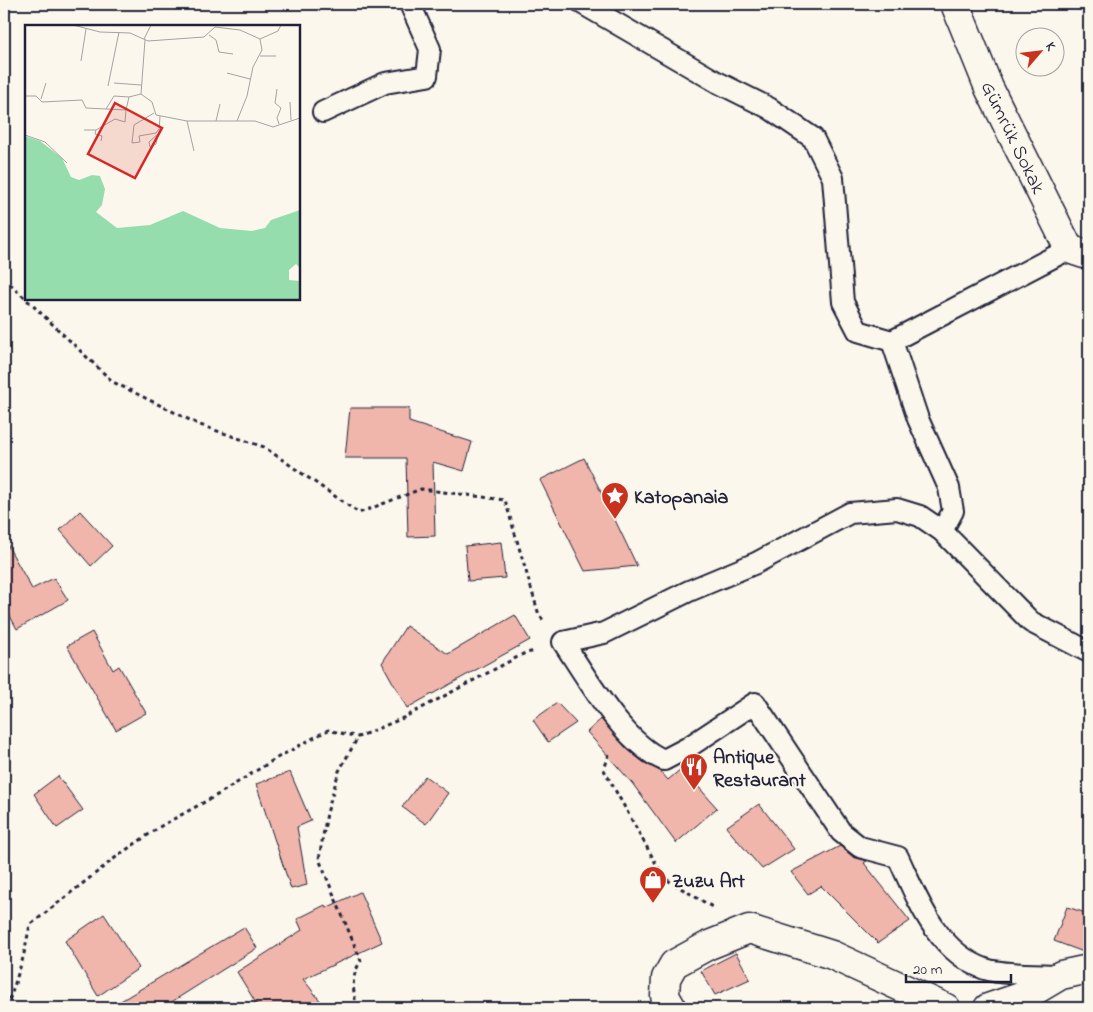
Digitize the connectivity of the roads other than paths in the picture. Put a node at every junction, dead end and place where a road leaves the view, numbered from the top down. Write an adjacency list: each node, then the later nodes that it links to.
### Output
1 (410, 4): 4 (lane)
2 (583, 4): 6 (lane)
3 (954, 4): 5 (street, Gümrük Sokak)
4 (323, 112)
5 (1079, 251): 6 (lane)
6 (892, 341): 7 (lane)
7 (942, 531): 8 (lane); 10 (lane)
8 (1089, 652)
9 (1089, 969): 10 (street)
10 (1061, 976): 13 (street)
11 (672, 1008): 12 (street)
12 (946, 1008)
13 (988, 1008)

